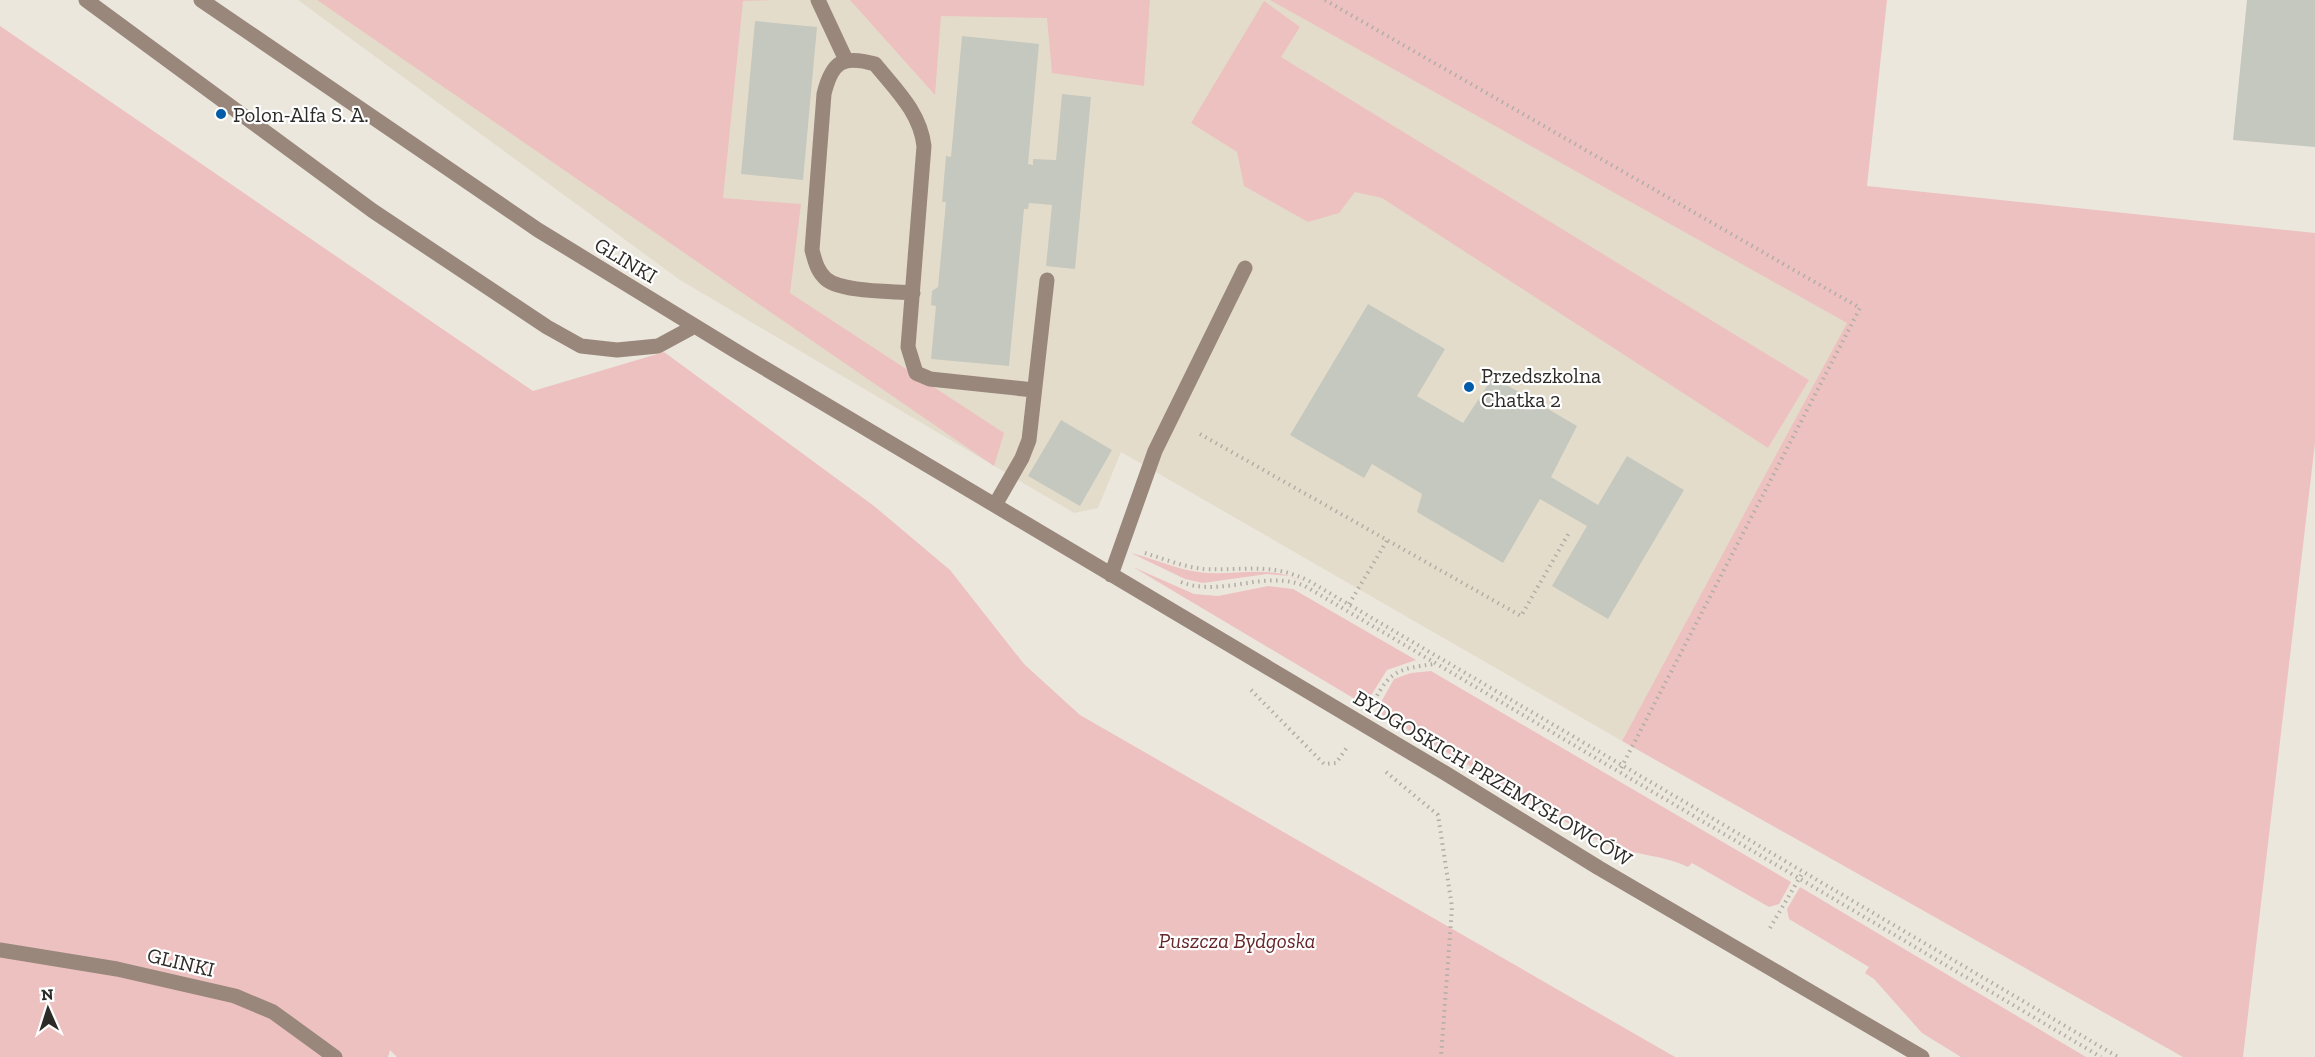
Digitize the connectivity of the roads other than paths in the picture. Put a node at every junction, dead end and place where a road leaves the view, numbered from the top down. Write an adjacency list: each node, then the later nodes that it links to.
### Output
1 (86, 0): 8 (street)
2 (201, 0): 8 (street, GLINKI)
3 (818, 0): 4 (street)
4 (846, 60): 7 (street); 7 (street)
5 (1245, 268): 12 (street)
6 (1047, 280): 9 (street)
7 (913, 293): 9 (street)
8 (695, 326): 10 (street, GLINKI)
9 (1034, 390): 10 (street)
10 (995, 505): 11 (street, GLINKI)
11 (1043, 534): 12 (street, BYDGOSKICH PRZEMYSŁOWCÓW)
12 (1111, 574): 15 (street, BYDGOSKICH PRZEMYSŁOWCÓW)
13 (0, 950): 14 (street, GLINKI)
14 (335, 1057)
15 (1922, 1057)

